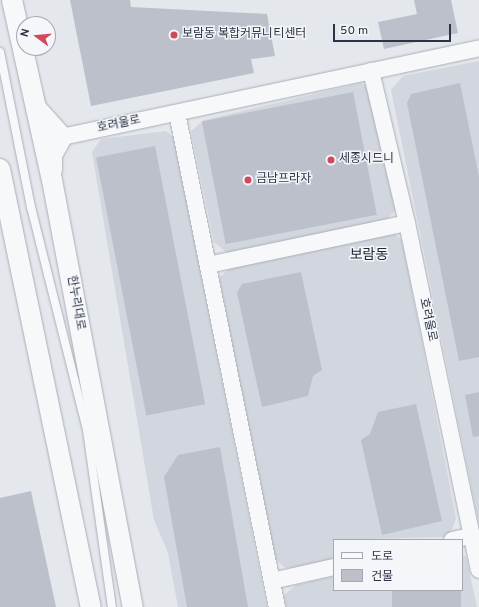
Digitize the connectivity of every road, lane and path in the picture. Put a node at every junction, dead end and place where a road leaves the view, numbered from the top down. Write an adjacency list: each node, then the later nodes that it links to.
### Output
1 (12, 0): 5 (street, 한누리대로)
2 (479, 48): 4 (street, 호려울로)
3 (0, 52): 18 (lane)
4 (371, 71): 6 (street, 호려울로); 10 (street, 호려울로)
5 (34, 105): 7 (street); 9 (street, 한누리대로)
6 (177, 112): 7 (street, 호려울로); 11 (street)
7 (62, 137): 9 (street)
8 (0, 168): 17 (street)
9 (52, 180): 19 (street, 한누리대로)
10 (407, 223): 11 (street); 12 (street, 호려울로)
11 (208, 265): 16 (street)
12 (471, 536): 13 (street); 15 (street, 호려울로)
13 (457, 539)
14 (333, 567): 16 (street)
15 (479, 570)
16 (272, 581): 20 (street)
17 (91, 607)
18 (112, 607)
19 (133, 607)
20 (277, 607)

